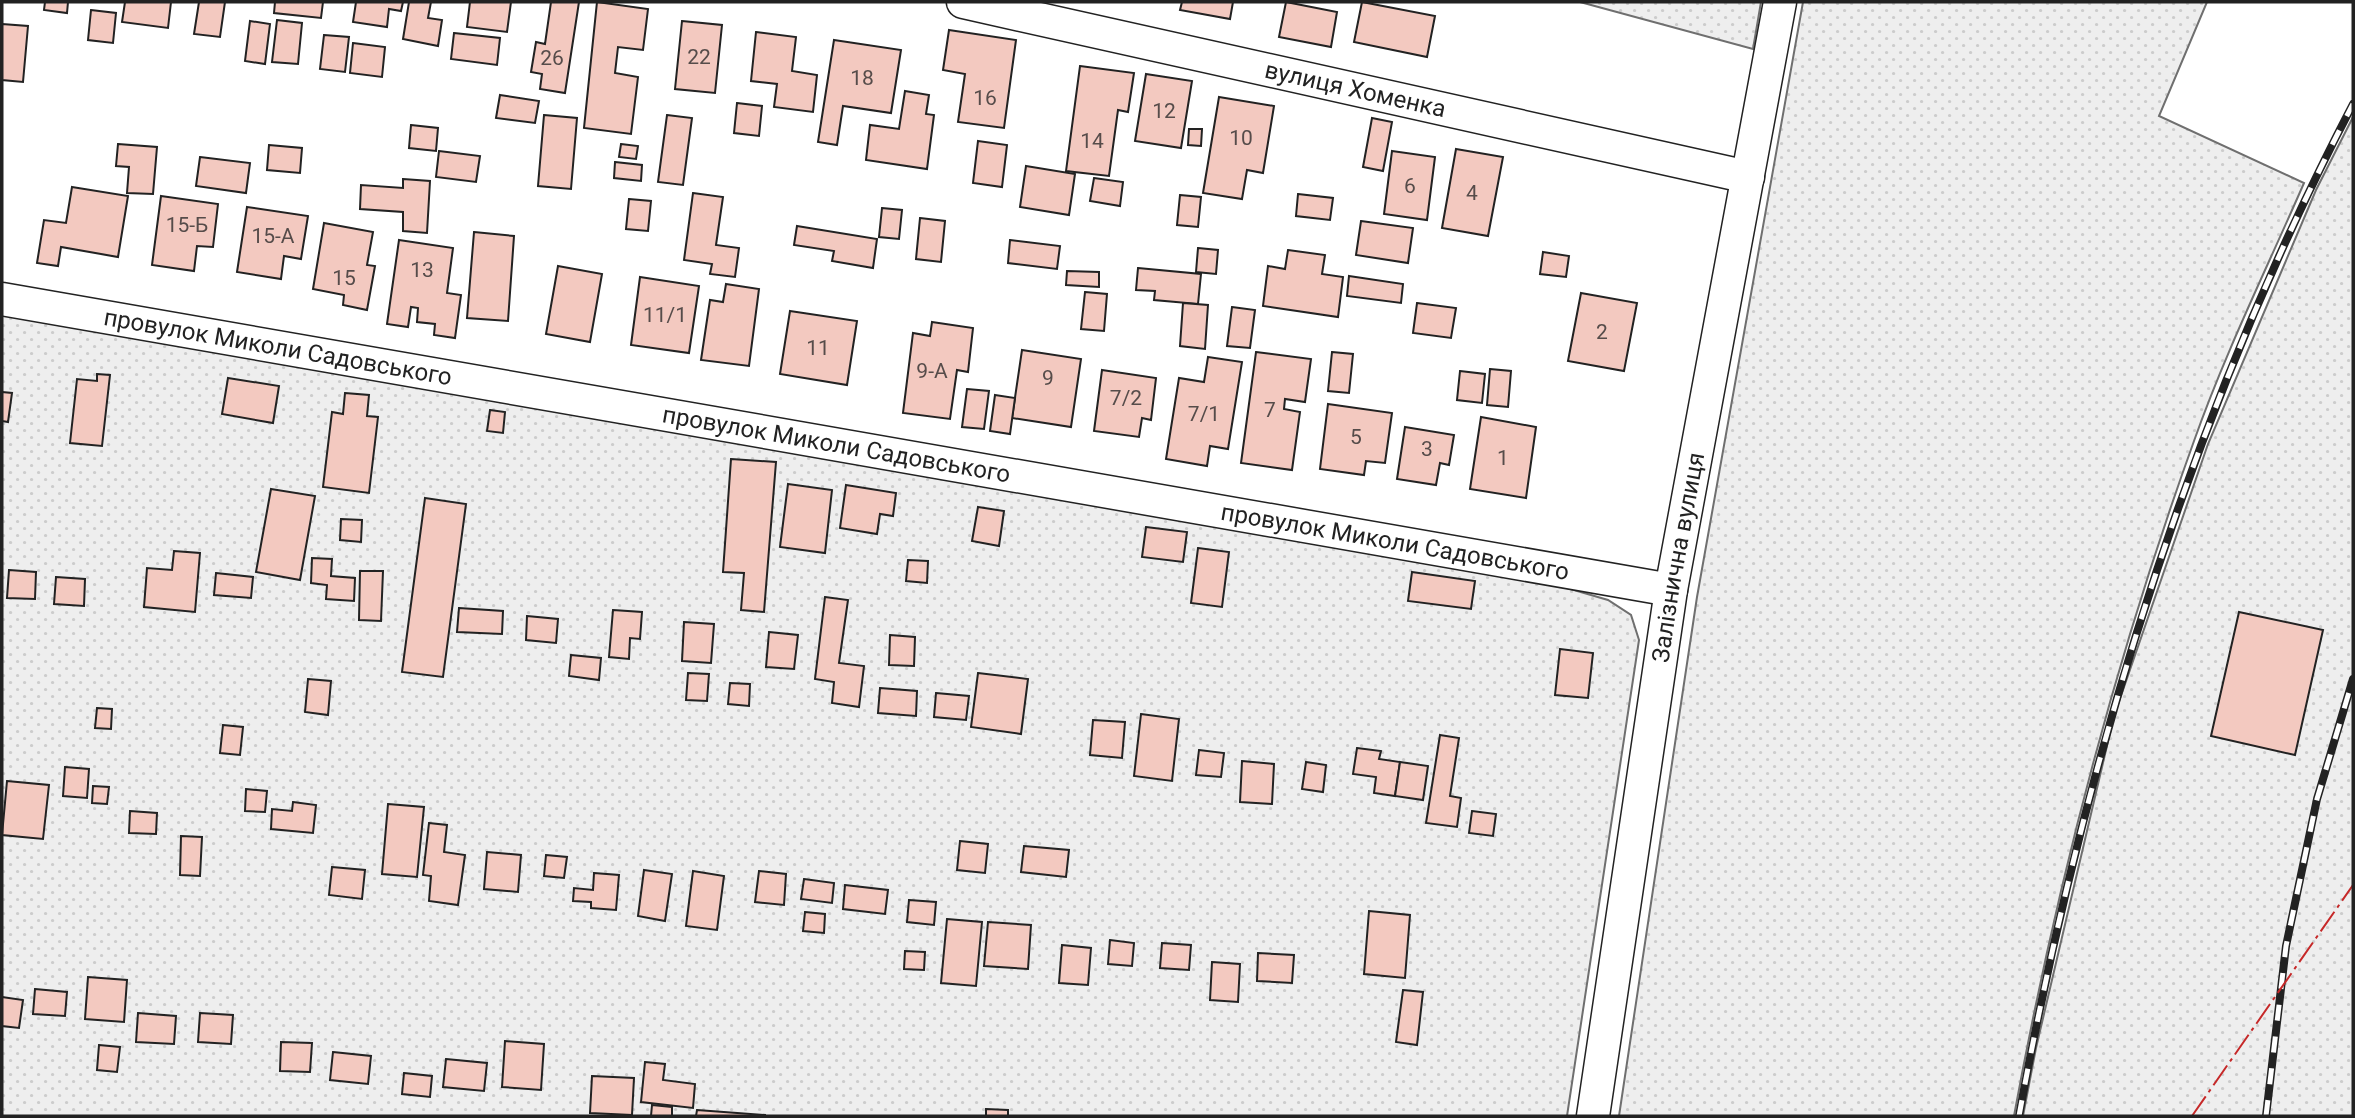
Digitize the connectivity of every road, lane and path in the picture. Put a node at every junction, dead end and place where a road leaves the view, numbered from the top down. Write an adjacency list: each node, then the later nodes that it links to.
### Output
1 (963, 2): 3 (street, вулиця Хоменка)
2 (1780, 2): 3 (street, Залізнична вулиця)
3 (1748, 177): 5 (street, Залізнична вулиця)
4 (2, 299): 5 (street, провулок Миколи Садовського)
5 (1671, 590): 6 (street, Залізнична вулиця)
6 (1593, 1116)

